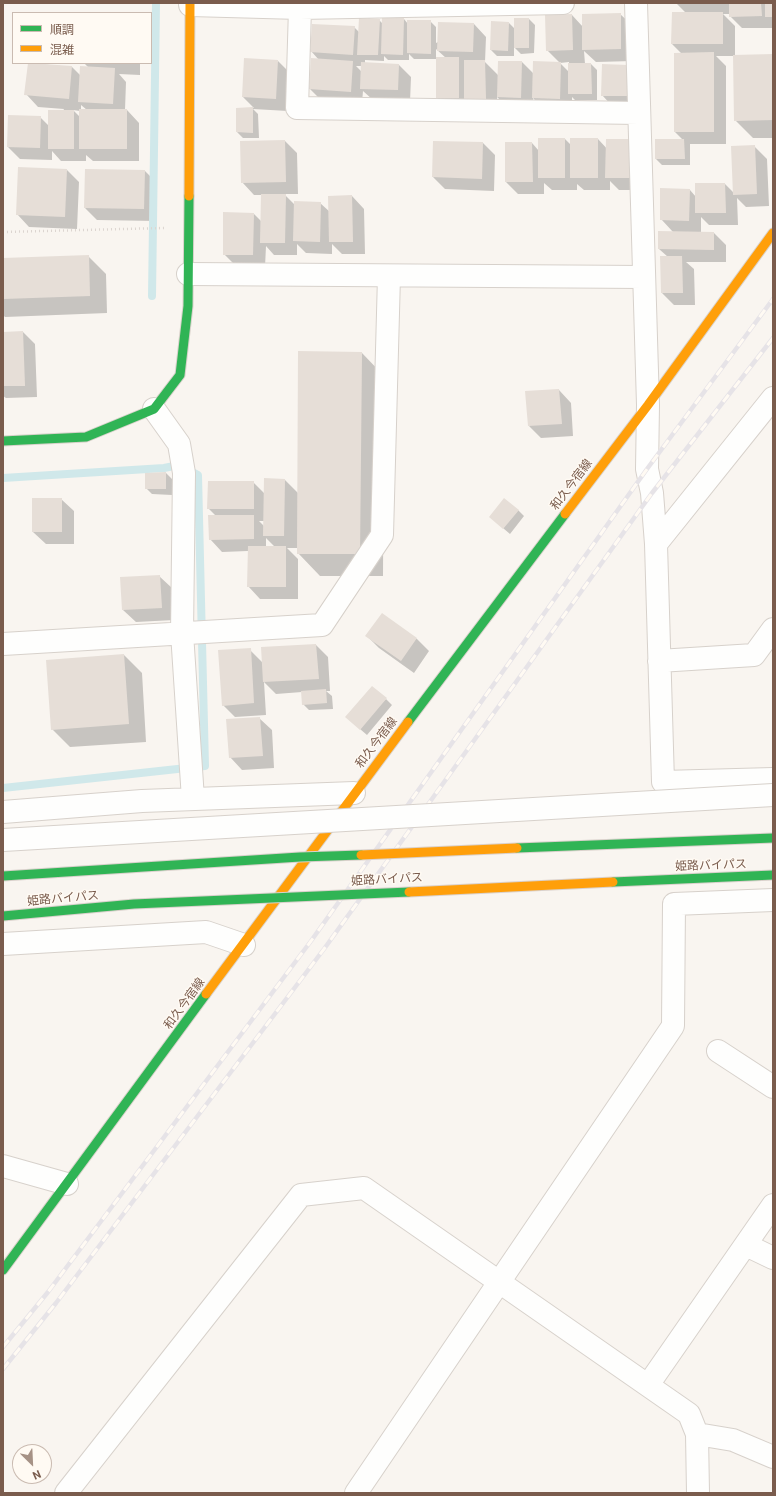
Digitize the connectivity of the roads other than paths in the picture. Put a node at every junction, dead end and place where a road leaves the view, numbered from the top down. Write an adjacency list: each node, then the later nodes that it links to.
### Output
1 (563, 3): 4 (street)
2 (636, 3): 5 (street)
3 (190, 4): 4 (street); 7 (main road)
4 (300, 8): 5 (street)
5 (639, 113): 9 (street)
6 (773, 233): 11 (main road, 和久今宿線)
7 (188, 274): 8 (street); 12 (main road)
8 (389, 276): 9 (street); 16 (street)
9 (644, 277): 11 (street)
10 (773, 398): 14 (street)
11 (648, 405): 14 (street); 20 (main road, 和久今宿線)
12 (154, 409): 13 (main road); 16 (street)
13 (3, 441)
14 (656, 544): 18 (street)
15 (773, 629): 18 (street)
16 (182, 633): 17 (street); 22 (street)
17 (3, 644)
18 (659, 661): 19 (street)
19 (773, 778)
20 (354, 793): 22 (street); 26 (main road, 和久今宿線)
21 (773, 795): 25 (street, bridge)
22 (193, 799): 23 (street)
23 (3, 812)
24 (773, 838): 26 (main road, bridge)
25 (3, 840)
26 (308, 856): 28 (main road, bridge); 32 (main road, 和久今宿線)
27 (773, 875): 30 (main road, 姫路バイパス, bridge)
28 (3, 876)
29 (773, 900): 41 (street)
30 (3, 916)
31 (3, 944): 32 (street)
32 (244, 944): 36 (main road, 和久今宿線)
33 (718, 1051): 34 (street)
34 (773, 1087)
35 (3, 1166): 36 (street)
36 (67, 1184): 40 (main road, 和久今宿線)
37 (773, 1205): 38 (street)
38 (746, 1245): 39 (street); 42 (street)
39 (773, 1258)
40 (3, 1270)
41 (499, 1281): 42 (street); 45 (street); 46 (street)
42 (648, 1385): 43 (street)
43 (697, 1434): 44 (street); 47 (street)
44 (773, 1457)
45 (66, 1493)
46 (356, 1493)
47 (698, 1493)

